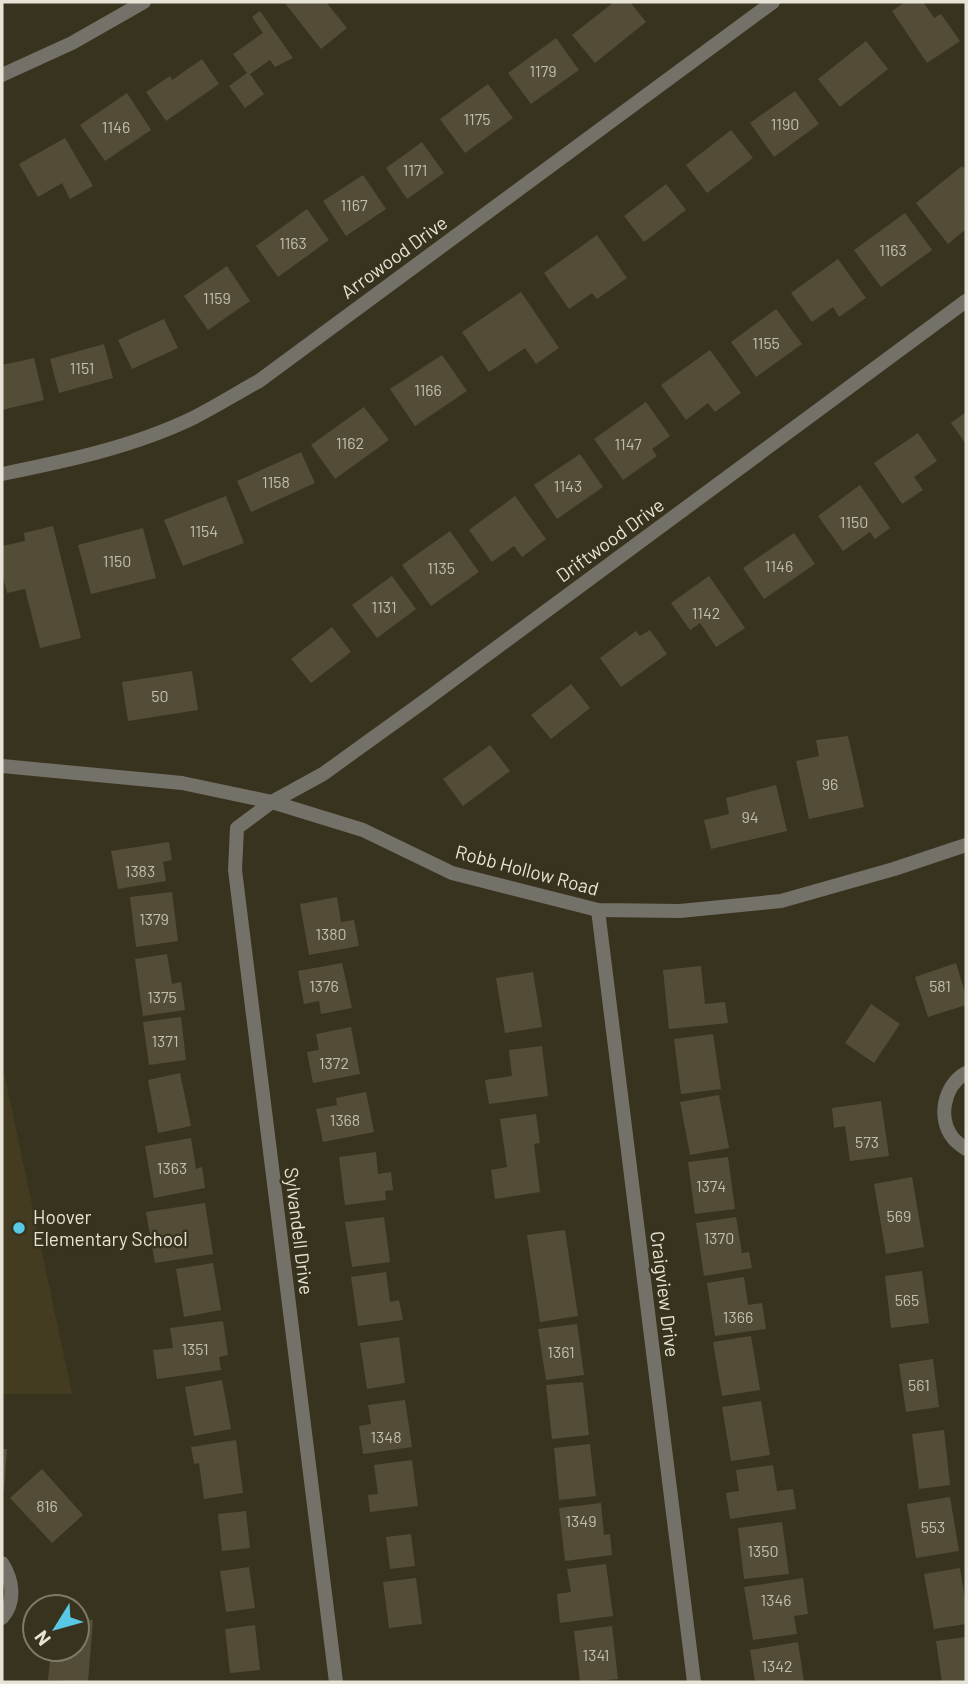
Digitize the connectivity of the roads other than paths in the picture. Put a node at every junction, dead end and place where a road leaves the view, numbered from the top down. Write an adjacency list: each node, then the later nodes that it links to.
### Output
1 (144, 2): 3 (street)
2 (773, 2): 5 (street, Arrowood Drive)
3 (2, 75)
4 (966, 301): 7 (street, Driftwood Drive)
5 (2, 474)
6 (2, 766): 7 (street, Robb Hollow Road)
7 (272, 802): 9 (street, Robb Hollow Road); 14 (street, Sylvandell Drive)
8 (966, 845): 9 (street, Robb Hollow Road)
9 (598, 910): 15 (street, Craigview Drive)
10 (966, 1073): 11 (street)
11 (966, 1149)
12 (2, 1563): 13 (street)
13 (2, 1618)
14 (336, 1682)
15 (694, 1682)

